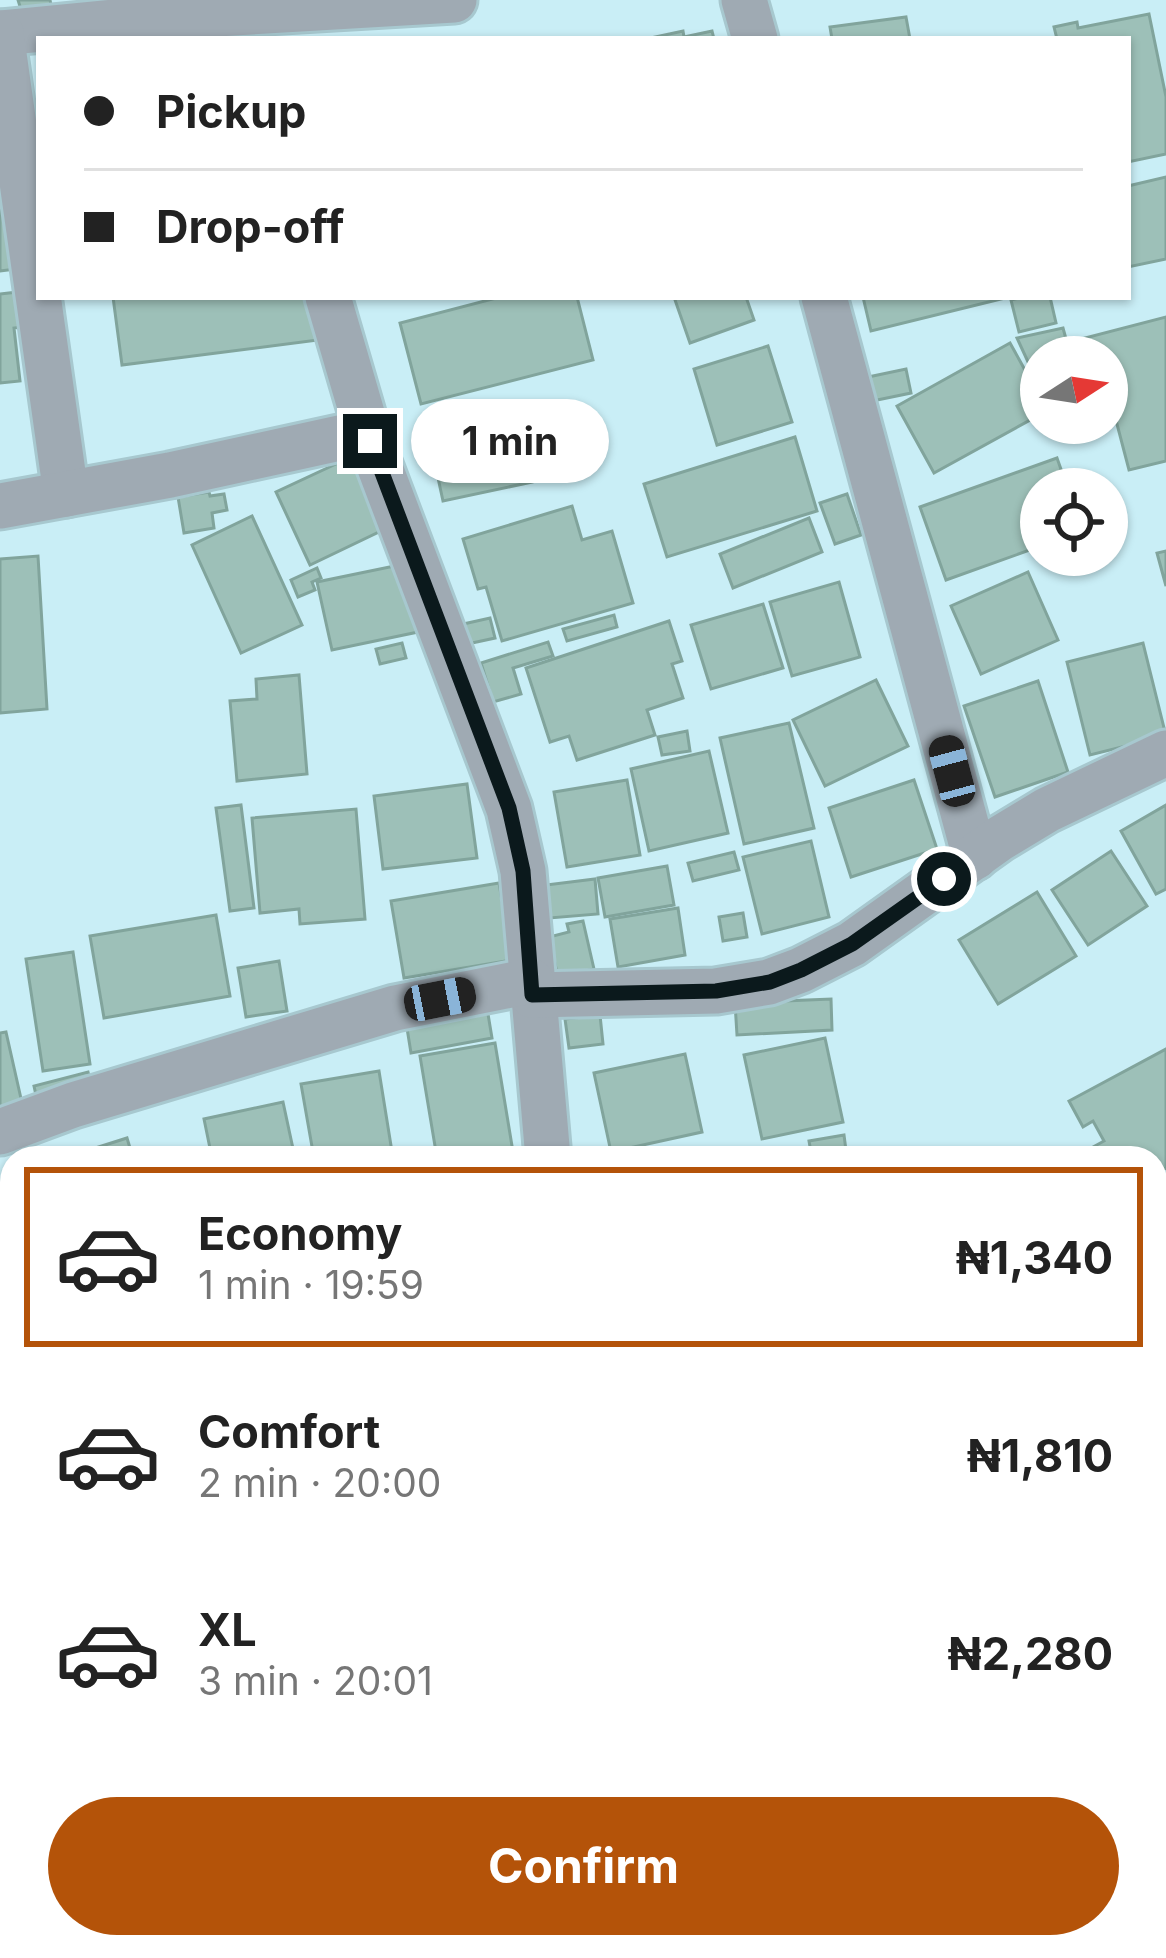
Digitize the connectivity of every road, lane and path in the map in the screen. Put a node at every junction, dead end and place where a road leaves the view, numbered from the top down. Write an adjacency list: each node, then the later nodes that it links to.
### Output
1 (454, 0): 3 (street)
2 (745, 0): 5 (street)
3 (283, 16): 4 (street)
4 (0, 33): 6 (street)
5 (754, 36)
6 (36, 284)
7 (38, 300): 11 (street)
8 (329, 300): 10 (street)
9 (825, 300): 14 (street)
10 (367, 432): 11 (street); 15 (street)
11 (66, 494): 12 (street)
12 (0, 506)
13 (1166, 753): 14 (street)
14 (975, 857): 15 (street)
15 (532, 988): 16 (street); 17 (street)
16 (0, 1132)
17 (547, 1146)

